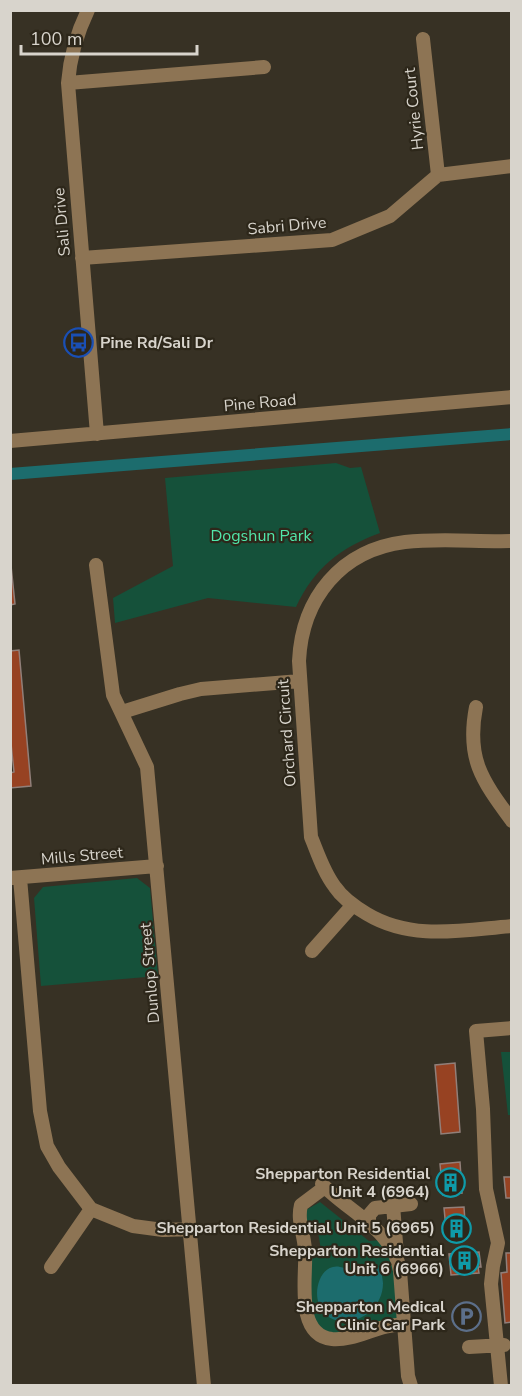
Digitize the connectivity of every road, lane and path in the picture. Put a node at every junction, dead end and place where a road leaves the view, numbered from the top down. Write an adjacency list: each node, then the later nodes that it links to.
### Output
1 (88, 10): 4 (street, Sali Drive)
2 (423, 39): 6 (street, Hyrie Court)
3 (264, 67): 4 (street)
4 (68, 83): 7 (street, Sali Drive)
5 (512, 166): 6 (street)
6 (438, 176): 7 (street, Sabri Drive)
7 (82, 258): 9 (street, Sali Drive)
8 (512, 397): 9 (street, Pine Road)
9 (97, 434): 10 (street, Pine Road)
10 (10, 441)
11 (512, 541): 13 (street, Orchard Circuit)
12 (96, 565): 15 (street, Dunlop Street)
13 (300, 681): 15 (street); 19 (street, Orchard Circuit)
14 (476, 707): 16 (street)
15 (122, 712): 17 (street, Dunlop Street)
16 (512, 821)
17 (157, 866): 18 (street, Mills Street); 27 (street, Dunlop Street)
18 (15, 878): 25 (street)
19 (352, 906): 20 (street, Orchard Circuit); 21 (street)
20 (512, 926)
21 (312, 951)
22 (512, 1028): 31 (street)
23 (411, 1204): 24 (street)
24 (393, 1205): 26 (street); 28 (street)
25 (91, 1209): 27 (street); 29 (street)
26 (369, 1225): 28 (street); 30 (street)
27 (191, 1229): 34 (street, Dunlop Street)
28 (397, 1256): 30 (street)
29 (51, 1267)
30 (404, 1325): 35 (street)
31 (501, 1345): 32 (street); 36 (street)
32 (469, 1347)
33 (512, 1385): 36 (street)
34 (204, 1386)
35 (411, 1386)
36 (503, 1386)

